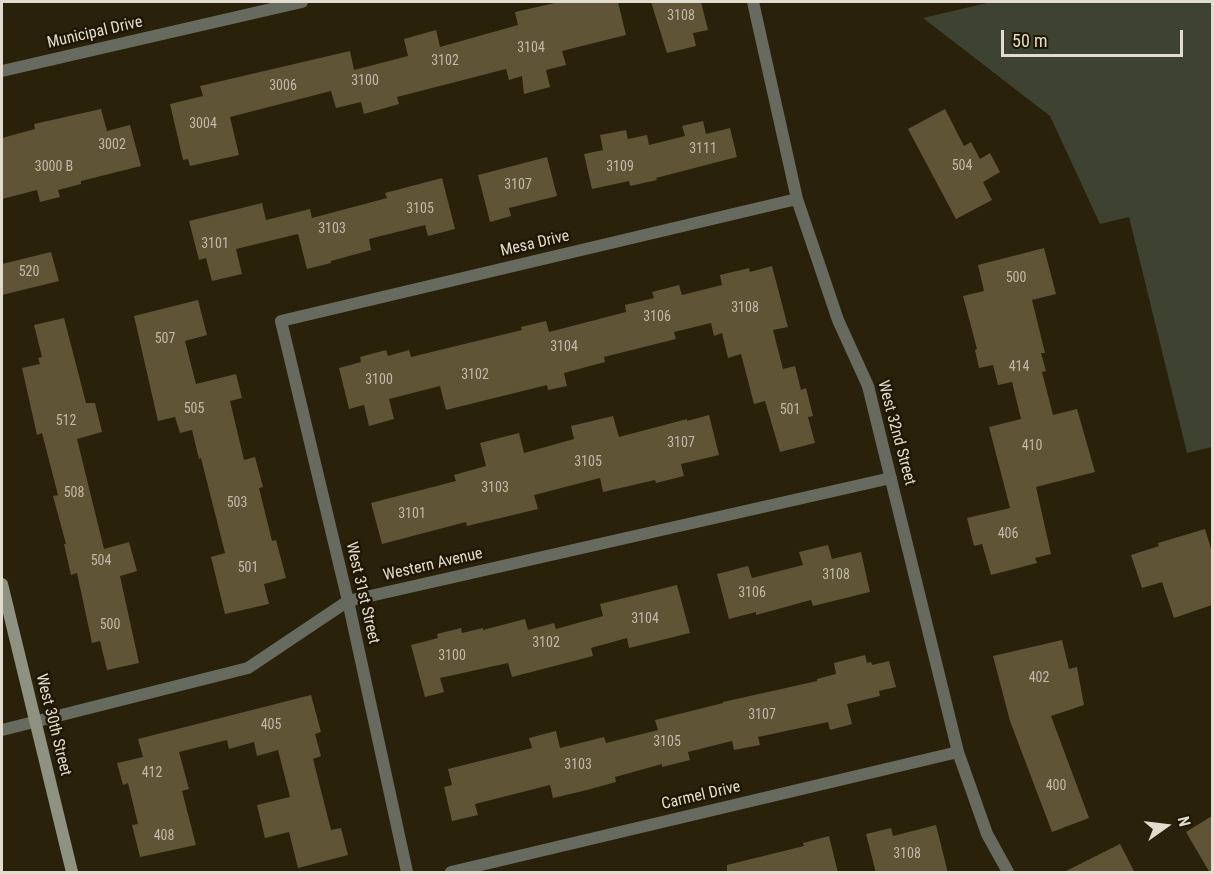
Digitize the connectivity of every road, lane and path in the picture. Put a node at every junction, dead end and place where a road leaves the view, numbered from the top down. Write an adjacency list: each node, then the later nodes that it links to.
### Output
1 (302, 2): 3 (street, Municipal Drive)
2 (753, 2): 4 (street, West 32nd Street)
3 (2, 71)
4 (797, 199): 5 (street, Mesa Drive); 6 (street, West 32nd Street)
5 (281, 321): 8 (street, West 31st Street)
6 (891, 478): 8 (street, Western Avenue); 11 (street, West 32nd Street)
7 (2, 584): 9 (main road, West 30th Street)
8 (348, 601): 9 (street, Western Avenue); 13 (street, West 31st Street)
9 (35, 722): 10 (street, Western Avenue); 12 (main road, West 30th Street)
10 (2, 730)
11 (958, 752): 14 (street, Carmel Drive); 15 (street, West 32nd Street)
12 (72, 873)
13 (407, 873)
14 (452, 873)
15 (1008, 873)

